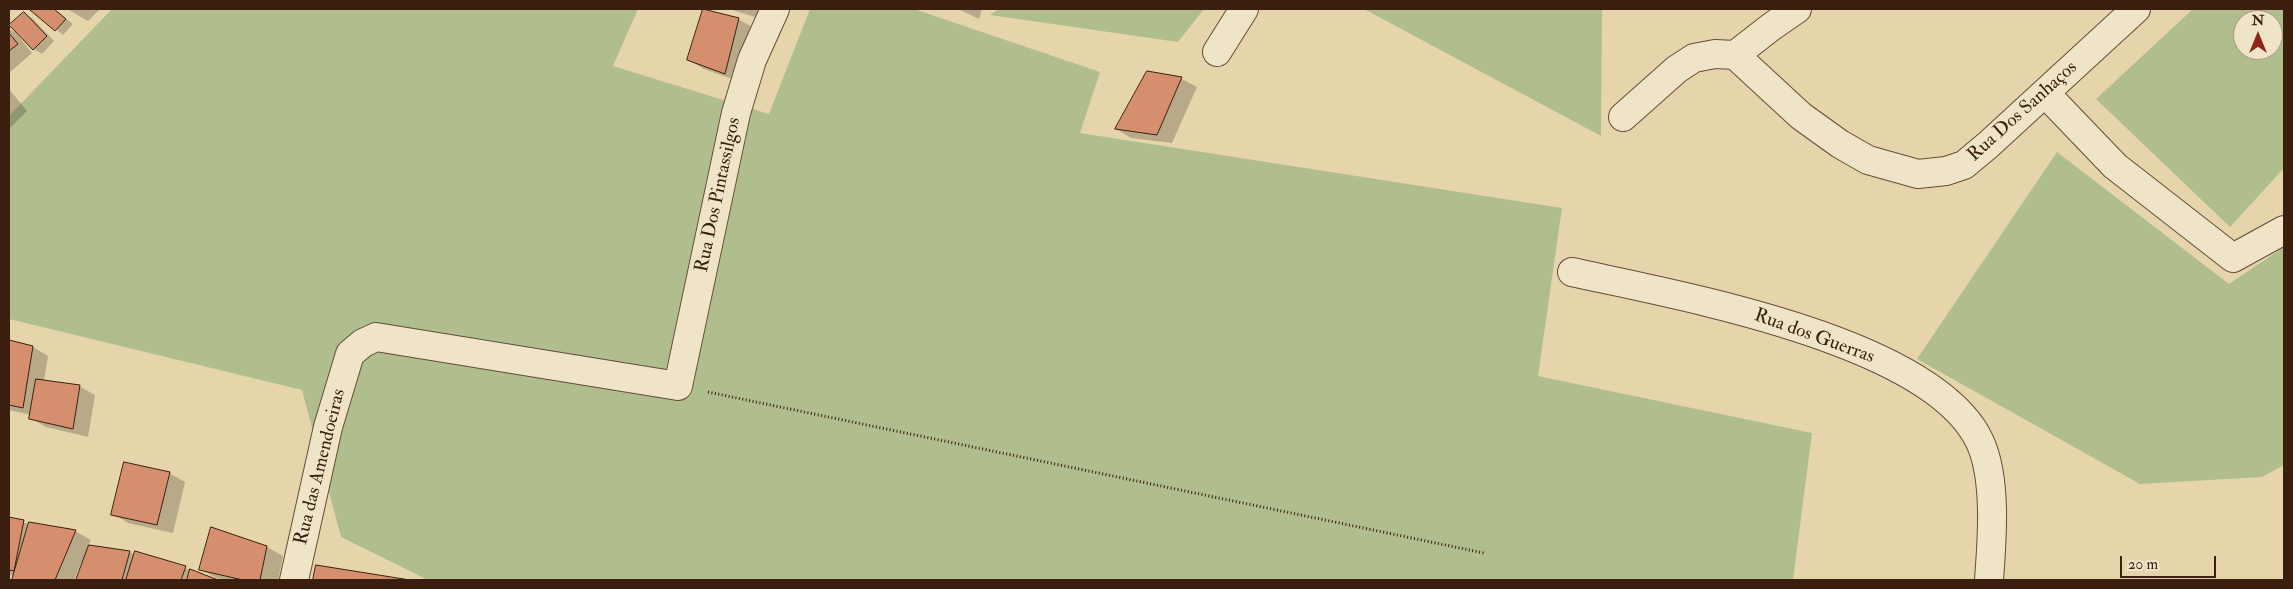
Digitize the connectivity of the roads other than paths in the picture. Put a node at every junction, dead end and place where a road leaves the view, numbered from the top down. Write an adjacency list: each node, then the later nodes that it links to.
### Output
1 (775, 9): 11 (street, Rua Dos Pintassilgos)
2 (1244, 9): 5 (street)
3 (1797, 9): 6 (street)
4 (2136, 9): 7 (street, Rua Dos Sanhaços)
5 (1217, 52)
6 (1735, 56): 7 (street, Rua Dos Sanhaços); 8 (street)
7 (2045, 93): 9 (street)
8 (1623, 117)
9 (2284, 230)
10 (1572, 272): 13 (street, Rua dos Guerras)
11 (350, 354): 12 (street, Rua das Amendoeiras)
12 (294, 580)
13 (1989, 580)

